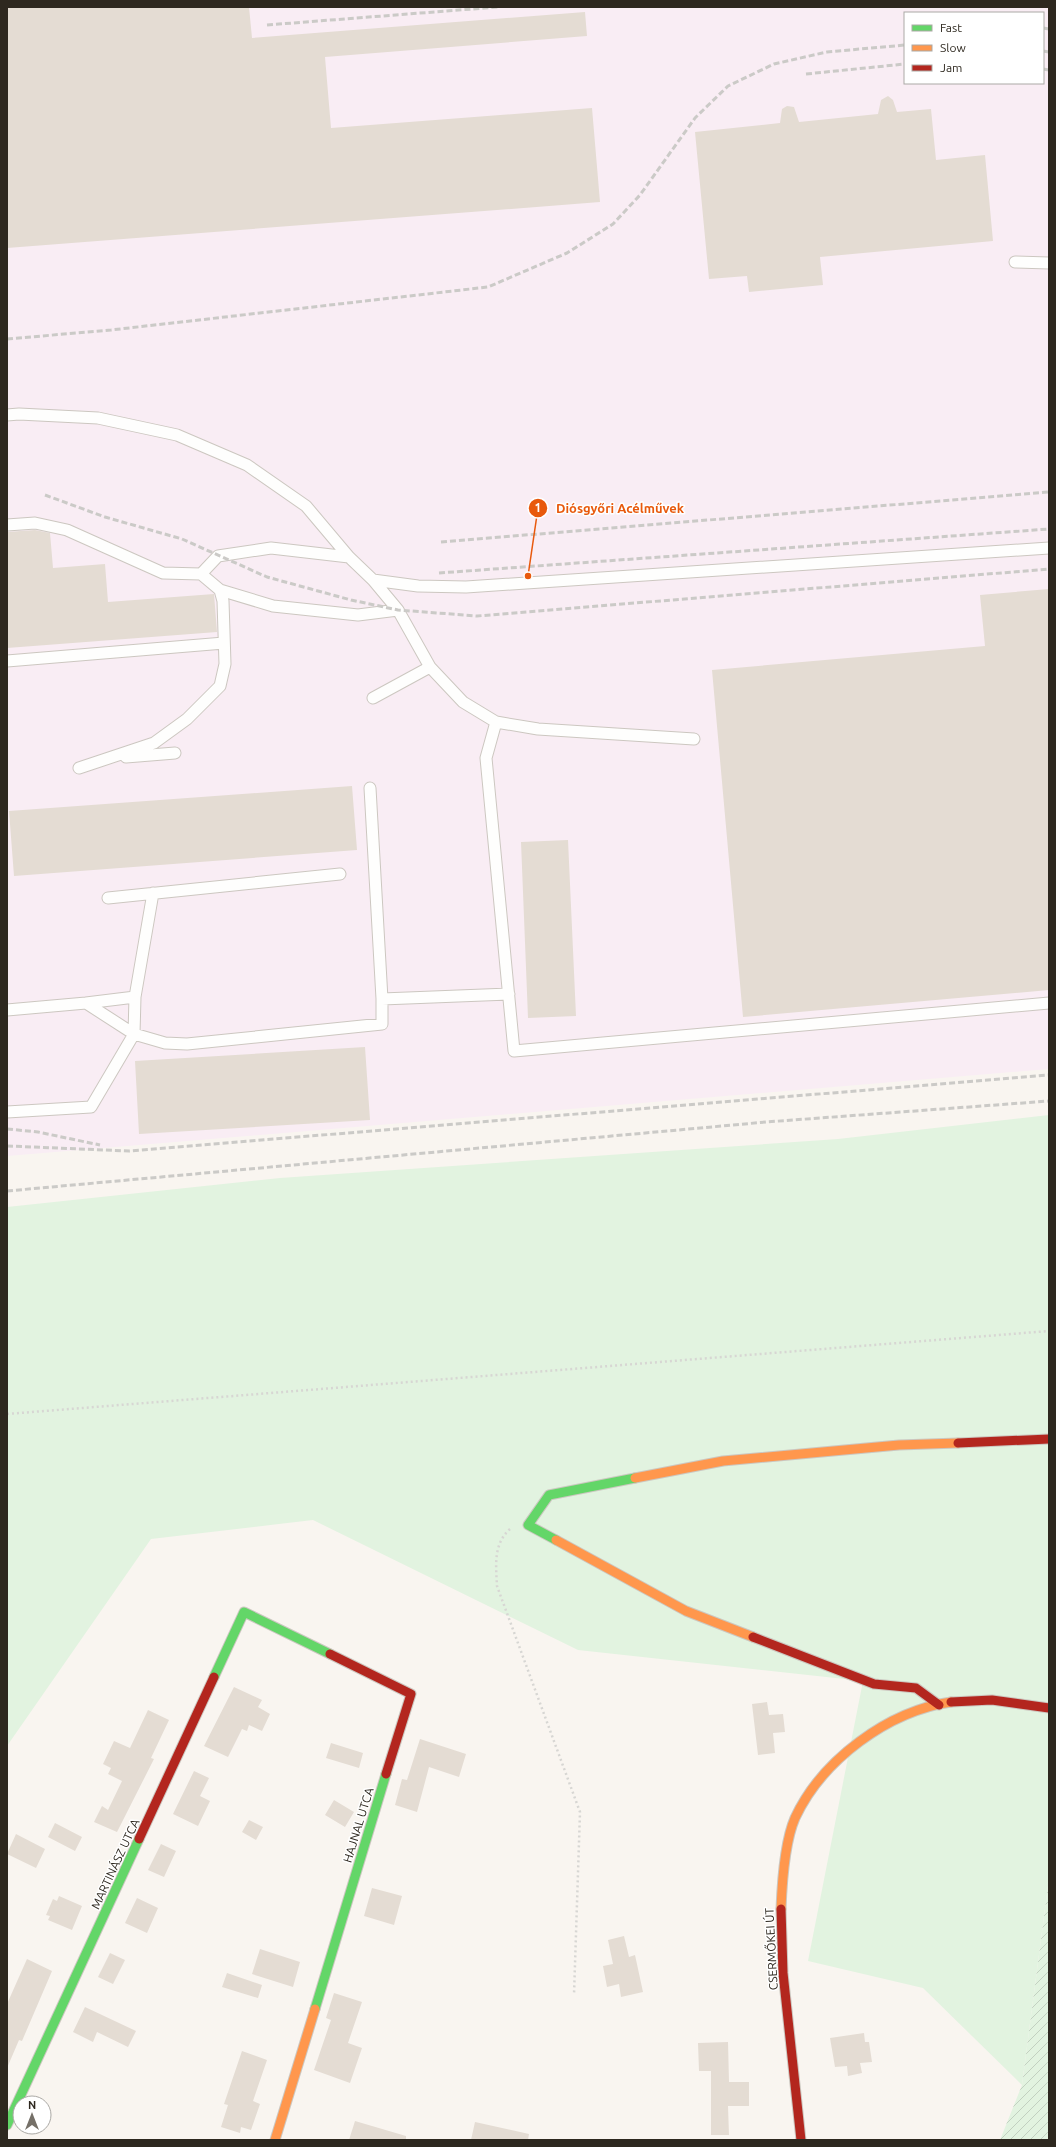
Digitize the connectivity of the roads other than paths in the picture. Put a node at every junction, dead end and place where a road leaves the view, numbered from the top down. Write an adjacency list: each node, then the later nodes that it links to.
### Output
1 (1015, 262): 2 (lane)
2 (1049, 263)
3 (7, 415): 6 (lane)
4 (7, 525): 7 (lane)
5 (1049, 548): 8 (lane)
6 (349, 557): 7 (lane); 8 (lane)
7 (201, 574): 9 (lane)
8 (373, 580): 10 (lane)
9 (220, 590): 10 (lane); 11 (lane)
10 (398, 610): 13 (lane)
11 (224, 643): 12 (lane); 18 (lane)
12 (7, 661)
13 (430, 667): 14 (lane); 15 (lane)
14 (373, 698)
15 (496, 722): 16 (lane); 24 (lane)
16 (694, 739)
17 (175, 752): 18 (lane)
18 (110, 758): 19 (lane)
19 (79, 768)
20 (370, 788): 26 (lane)
21 (340, 874): 22 (lane)
22 (152, 893): 23 (lane); 25 (lane)
23 (108, 898)
24 (509, 994): 26 (lane); 28 (lane)
25 (135, 997): 27 (lane); 30 (lane)
26 (382, 999): 30 (lane)
27 (86, 1003): 29 (lane); 30 (lane)
28 (1049, 1003)
29 (7, 1010)
30 (134, 1034): 31 (lane)
31 (7, 1112)
32 (1049, 1439): 34 (street)
33 (244, 1612): 36 (street, MARTINÁSZ UTCA); 37 (street, HAJNAL UTCA)
34 (939, 1704): 35 (street, CSERMŐKEI ÚT); 38 (street, CSERMŐKEI ÚT)
35 (1049, 1708)
36 (7, 2125)
37 (275, 2140)
38 (801, 2140)

